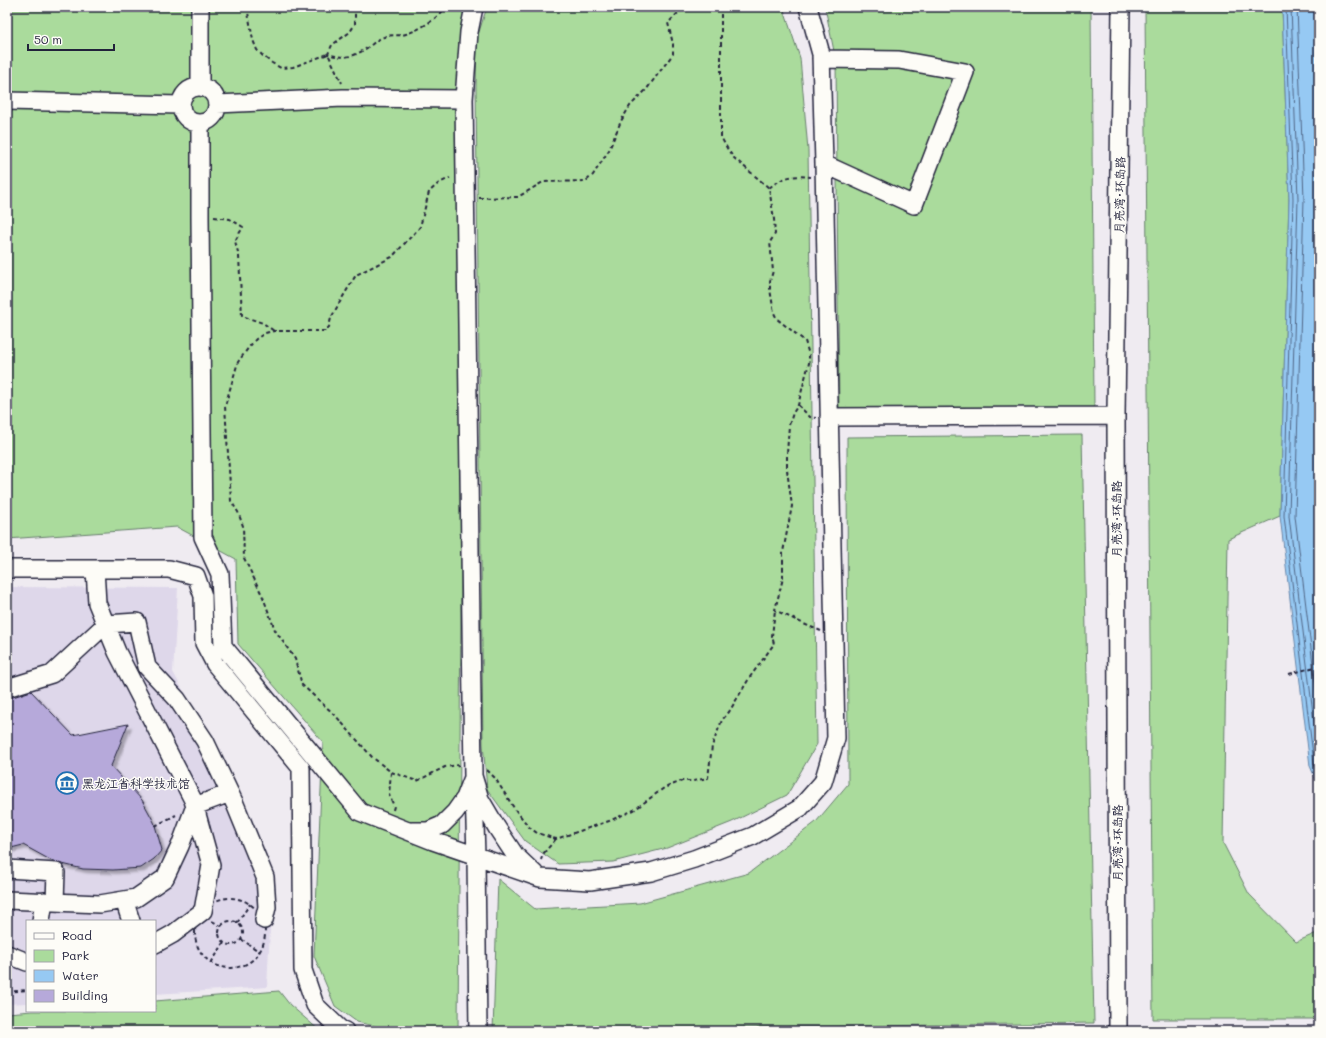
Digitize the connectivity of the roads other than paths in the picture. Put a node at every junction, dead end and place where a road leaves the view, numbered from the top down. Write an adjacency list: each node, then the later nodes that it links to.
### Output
1 (200, 7): 6 (street)
2 (474, 7): 7 (street)
3 (808, 7): 5 (street)
4 (1121, 7): 13 (street, 月亮湾·环岛路)
5 (821, 59): 12 (street); 12 (street)
6 (200, 87): 9 (street); 10 (street)
7 (464, 99): 9 (street); 19 (street)
8 (7, 101): 10 (street)
9 (217, 104): 11 (street)
10 (180, 105): 11 (street)
11 (200, 123): 22 (street)
12 (824, 172): 14 (street)
13 (1116, 416): 14 (street); 37 (street, 月亮湾·环岛路)
14 (829, 417): 25 (street)
15 (95, 569): 16 (street); 17 (street); 35 (street)
16 (7, 570)
17 (106, 624): 18 (street); 20 (street); 21 (street)
18 (7, 688)
19 (473, 770): 22 (street); 23 (street); 25 (street)
20 (230, 793): 21 (street); 31 (street)
21 (195, 806): 27 (street); 32 (street)
22 (408, 831): 23 (street)
23 (476, 856): 25 (street); 36 (street)
24 (7, 869): 28 (street)
25 (538, 876)
26 (7, 900): 28 (street)
27 (124, 900): 28 (street); 30 (street)
28 (50, 902): 29 (street)
29 (41, 920)
30 (131, 920)
31 (264, 920)
32 (156, 943)
33 (7, 954): 34 (street)
34 (26, 962)
35 (345, 1031)
36 (478, 1031)
37 (1118, 1031)

